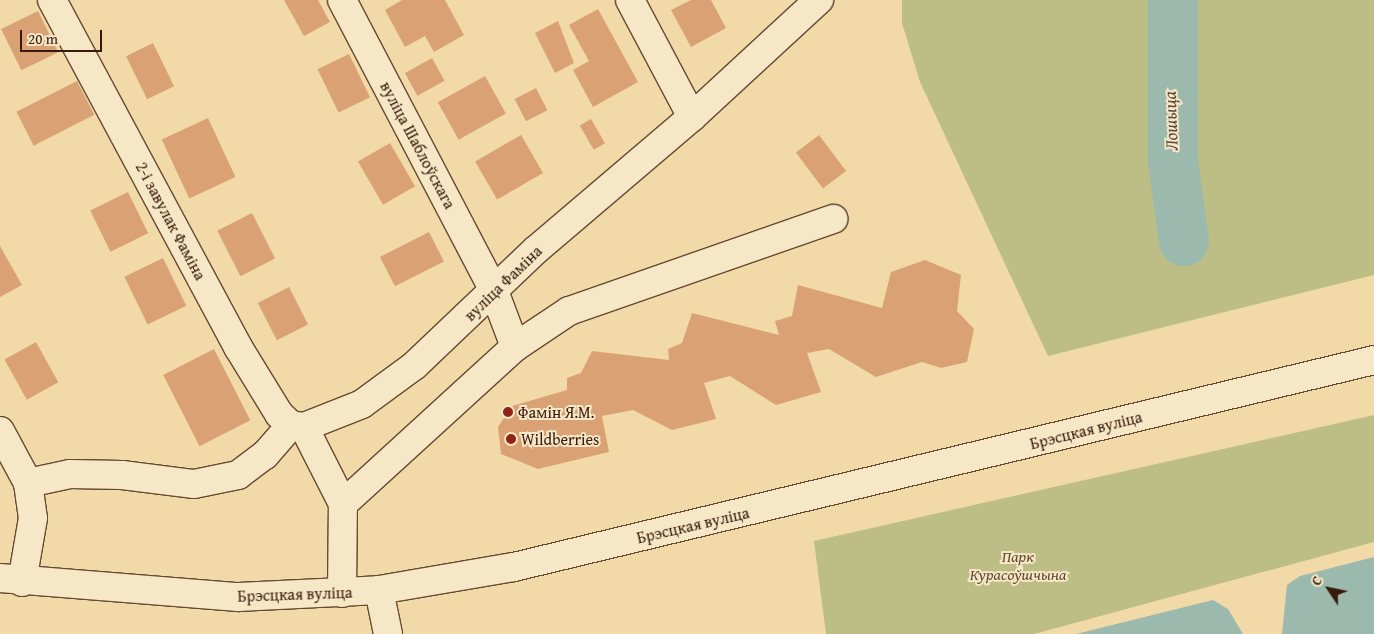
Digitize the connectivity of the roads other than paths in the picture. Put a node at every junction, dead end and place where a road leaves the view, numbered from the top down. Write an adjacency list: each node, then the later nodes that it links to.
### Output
1 (52, 0): 10 (street, 2-і завулак Фаміна)
2 (342, 0): 7 (street, вуліца Шаблоўскага)
3 (630, 0): 5 (street)
4 (819, 0): 5 (street, вуліца Фаміна)
5 (692, 117): 7 (street, вуліца Фаміна)
6 (834, 219): 8 (street)
7 (494, 291): 8 (street, вуліца Шаблоўскага); 10 (street, вуліца Фаміна)
8 (515, 347): 13 (street)
9 (1374, 360): 15 (street, Брэсцкая вуліца)
10 (297, 426): 12 (street); 13 (street)
11 (0, 431): 12 (street)
12 (28, 483): 14 (street)
13 (343, 504): 16 (street)
14 (11, 580): 16 (street, Брэсцкая вуліца)
15 (379, 590): 16 (street, Брэсцкая вуліца); 17 (street)
16 (342, 593)
17 (388, 634)

